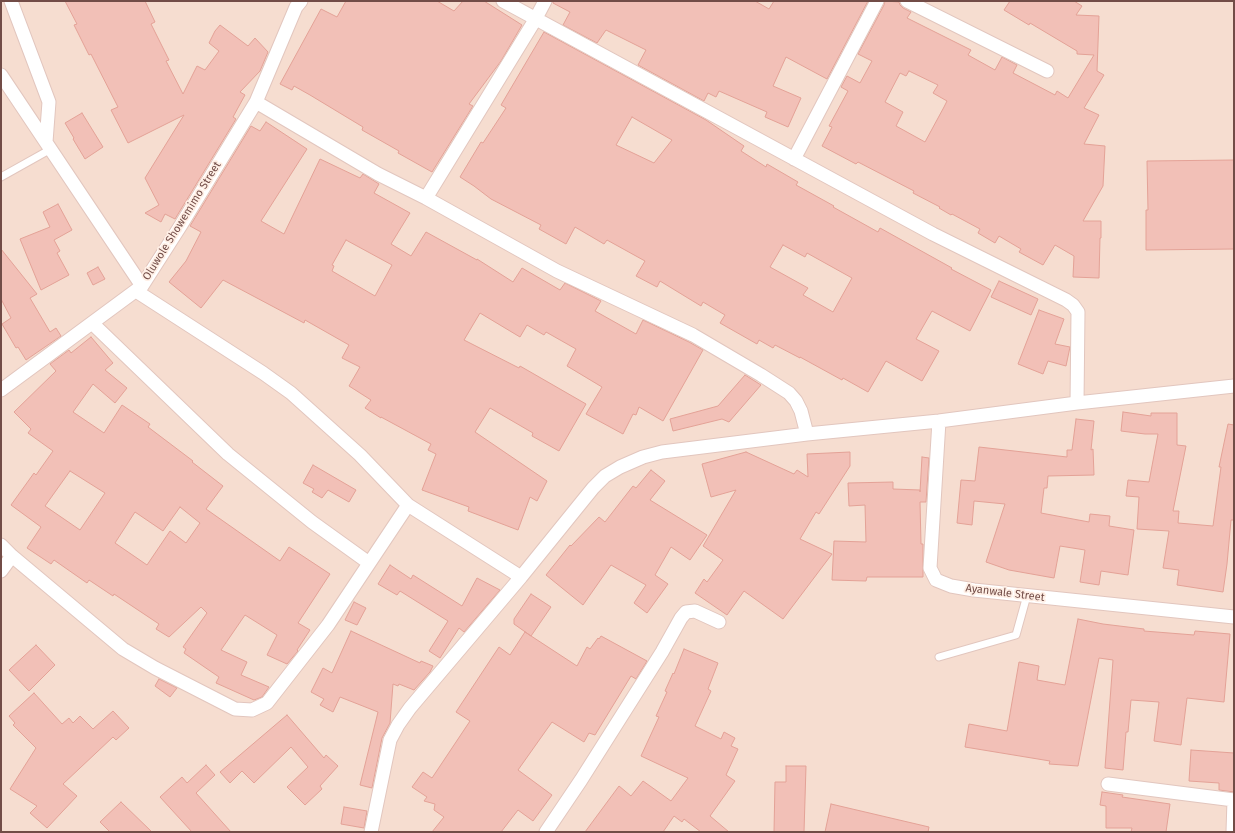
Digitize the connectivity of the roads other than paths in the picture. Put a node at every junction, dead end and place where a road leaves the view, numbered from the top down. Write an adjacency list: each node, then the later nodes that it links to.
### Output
1 (10, 1): 11 (street)
2 (503, 1): 7 (street)
3 (545, 1): 7 (street)
4 (877, 1): 12 (street)
5 (907, 1): 8 (street)
6 (296, 3): 10 (street, Oluwole Showemimo Street)
7 (535, 20): 12 (street); 14 (street)
8 (1047, 71)
9 (1, 75): 11 (street)
10 (256, 102): 14 (street); 15 (street, Oluwole Showemimo Street)
11 (48, 146): 13 (lane); 15 (street)
12 (794, 159): 19 (street)
13 (1, 177)
14 (426, 198): 21 (street)
15 (139, 288): 16 (street, Oluwole Showemimo Street); 22 (street)
16 (92, 323): 18 (street, Oluwole Showemimo Street); 25 (street)
17 (1234, 386): 19 (street)
18 (1, 390)
19 (1077, 403): 20 (street)
20 (939, 421): 21 (street); 28 (street, Ayanwale Street)
21 (808, 434): 27 (street)
22 (408, 505): 25 (street); 27 (street)
23 (1, 546): 24 (street)
24 (12, 556): 25 (street); 26 (street)
25 (369, 563)
26 (1, 571)
27 (520, 577): 34 (street)
28 (1026, 595): 29 (street, Ayanwale Street); 31 (lane)
29 (1234, 617)
30 (719, 622): 35 (street)
31 (940, 657)
32 (1108, 784): 33 (street)
33 (1234, 800): 36 (street)
34 (371, 832)
35 (546, 832)
36 (1233, 832)

